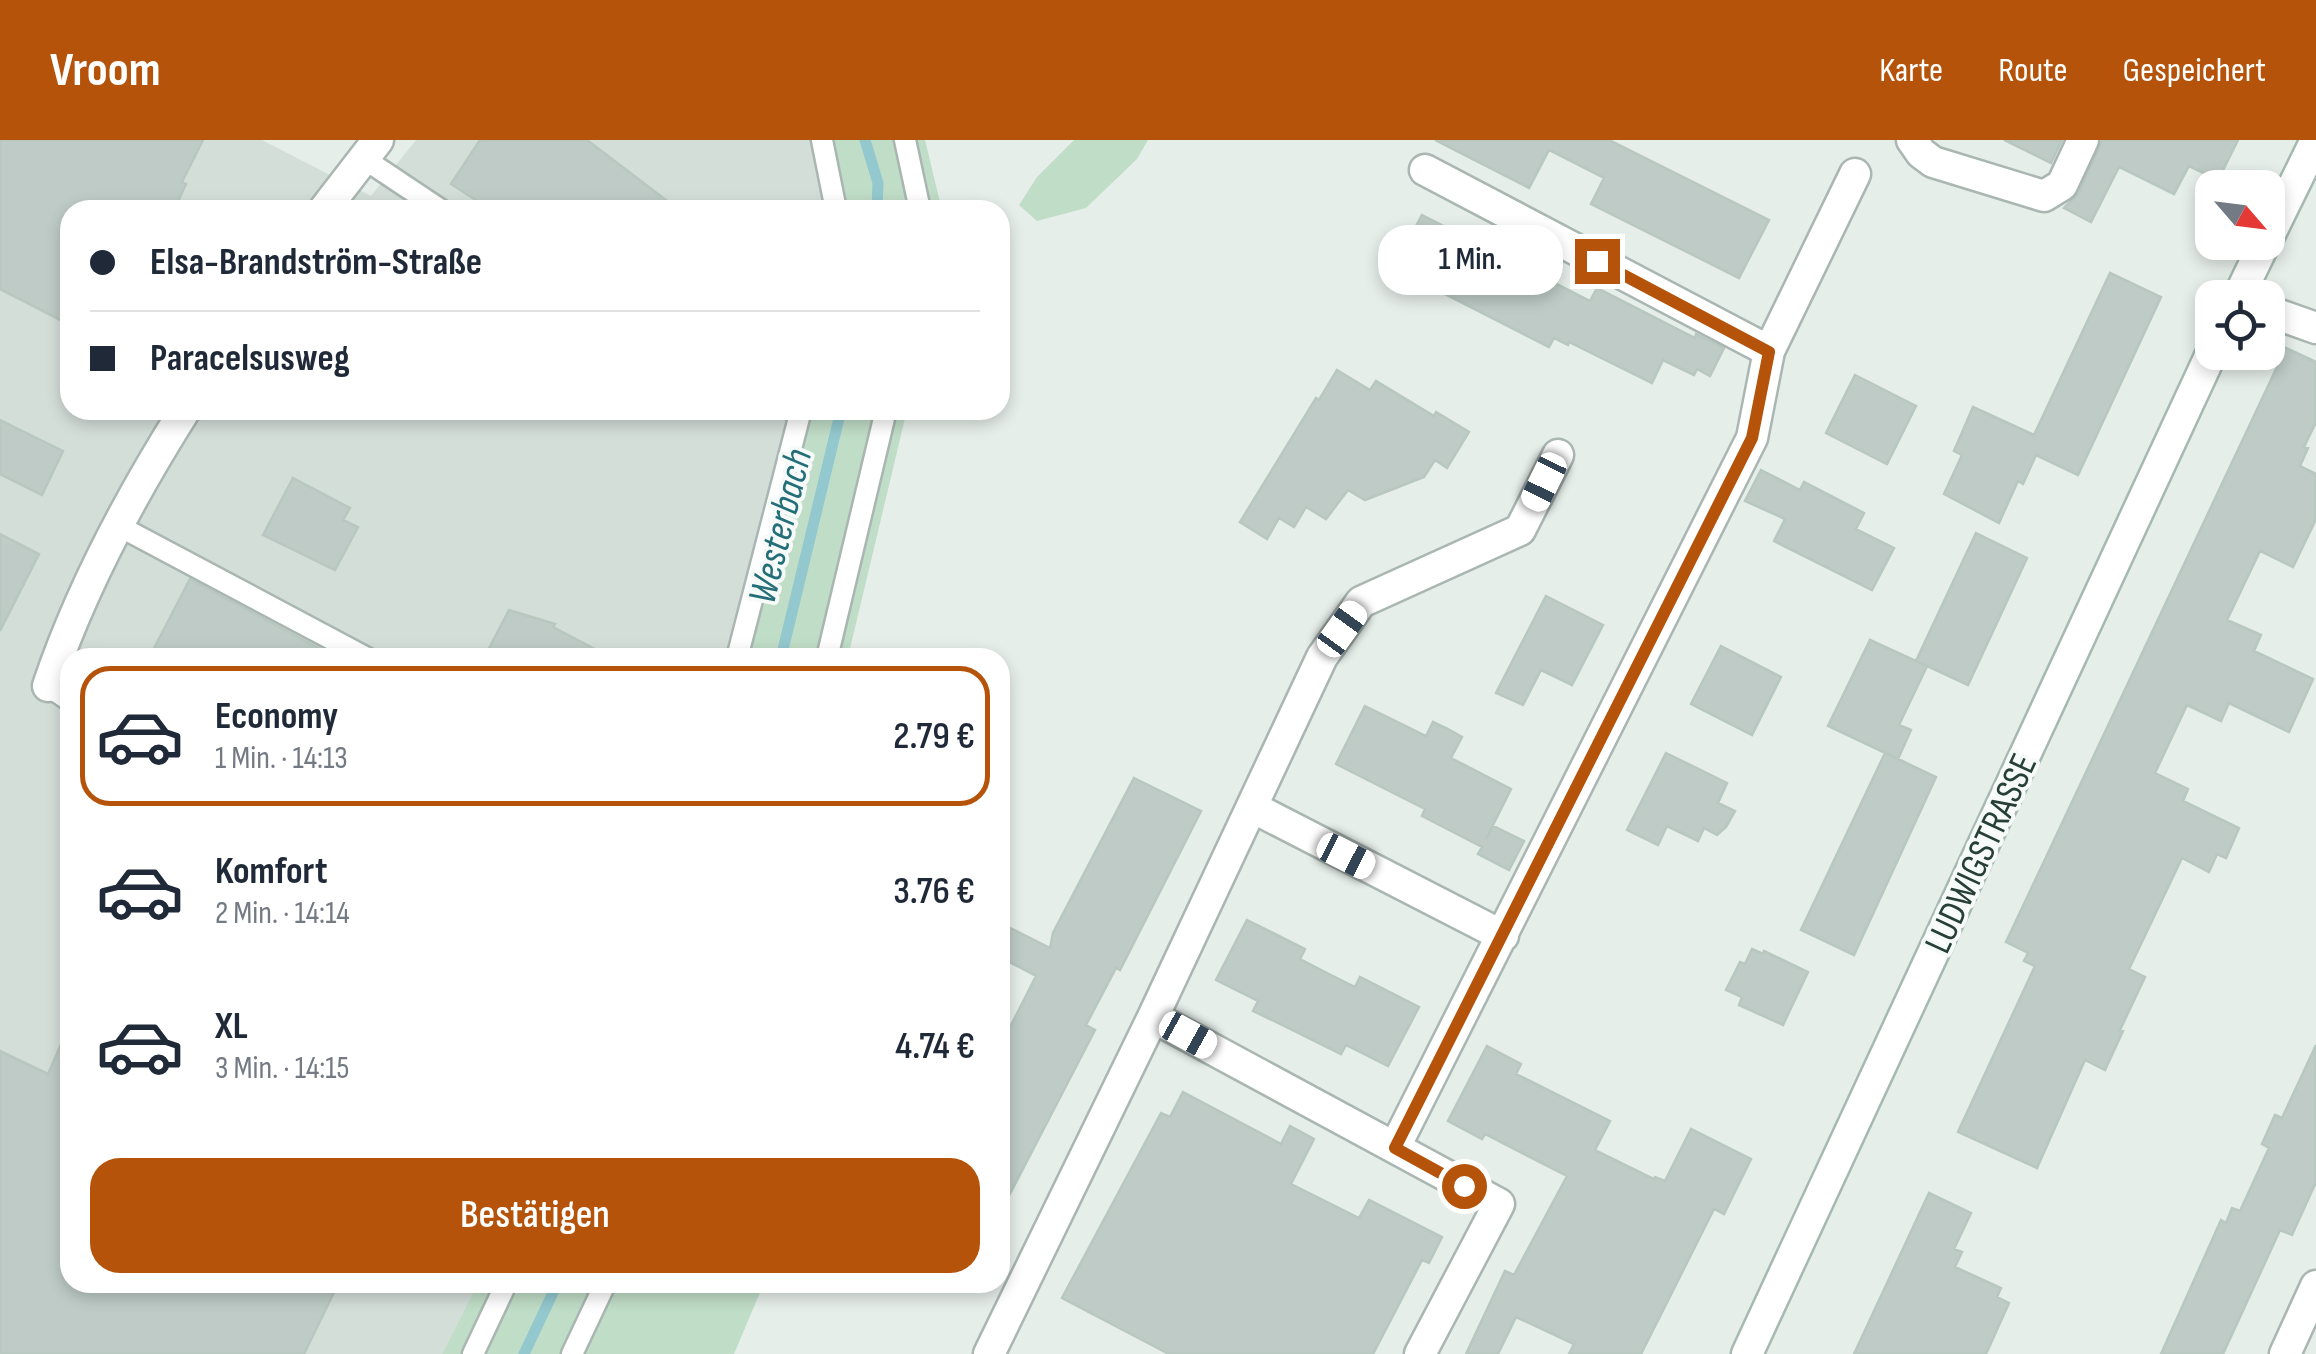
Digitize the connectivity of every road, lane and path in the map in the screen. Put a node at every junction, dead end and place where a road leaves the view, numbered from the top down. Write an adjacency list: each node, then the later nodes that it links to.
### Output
1 (338, 140): 7 (street)
2 (822, 140): 12 (lane)
3 (906, 140): 13 (lane)
4 (1912, 140): 5 (street)
5 (2083, 140)
6 (2316, 140): 14 (street)
7 (371, 149): 10 (street); 11 (lane)
8 (1425, 170): 17 (street)
9 (1855, 174): 17 (street)
10 (332, 200)
11 (429, 200)
12 (834, 200)
13 (918, 200)
14 (2285, 202)
15 (2285, 318): 16 (street)
16 (2316, 328)
17 (1769, 352): 29 (street)
18 (2204, 370): 39 (street, LUDWIGSTRASSE)
19 (179, 420): 23 (street)
20 (798, 420): 26 (lane)
21 (884, 420): 27 (lane)
22 (1558, 455): 28 (street)
23 (117, 525): 24 (street); 25 (lane)
24 (64, 648)
25 (348, 648)
26 (741, 648)
27 (829, 648)
28 (1252, 808): 29 (street); 30 (street)
29 (1503, 936): 31 (street)
30 (1153, 1016): 31 (street); 37 (street)
31 (1395, 1148): 38 (street)
32 (2316, 1286): 40 (street)
33 (501, 1293): 35 (lane)
34 (601, 1293): 36 (lane)
35 (472, 1354)
36 (572, 1354)
37 (989, 1354)
38 (1420, 1354)
39 (1747, 1354)
40 (2285, 1354)

